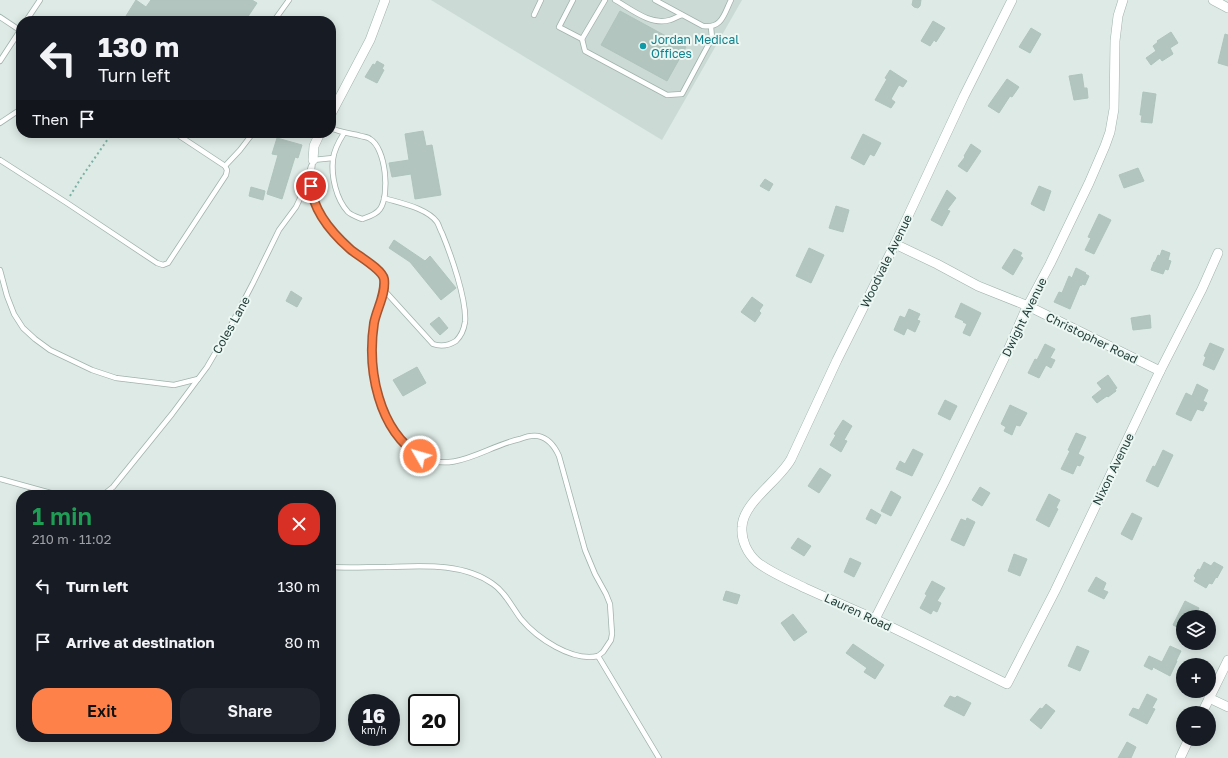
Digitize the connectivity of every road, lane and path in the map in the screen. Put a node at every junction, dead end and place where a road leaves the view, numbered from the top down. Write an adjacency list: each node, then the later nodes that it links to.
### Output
1 (40, 0): 16 (lane)
2 (289, 0): 17 (lane)
3 (385, 0): 24 (street)
4 (541, 0): 14 (lane)
5 (573, 0): 22 (lane)
6 (605, 0): 22 (lane)
7 (615, 0): 15 (lane)
8 (655, 0): 15 (lane)
9 (732, 0): 20 (lane)
10 (1012, 0): 39 (street, Woodvale Avenue)
11 (1122, 0): 43 (street, Dwight Avenue)
12 (1213, 0): 13 (street)
13 (1228, 8)
14 (534, 15)
15 (682, 15): 20 (lane)
16 (29, 16)
17 (278, 16)
18 (0, 17): 19 (lane)
19 (16, 27)
20 (711, 27): 22 (lane)
21 (16, 37): 23 (lane)
22 (582, 39)
23 (0, 61)
24 (336, 105)
25 (16, 112): 26 (lane)
26 (0, 123)
27 (336, 130): 28 (lane)
28 (344, 133): 33 (lane); 37 (lane)
29 (109, 138): 38 (path)
30 (183, 138): 36 (lane)
31 (249, 138): 36 (lane)
32 (318, 138): 35 (street, Coles Lane)
33 (333, 158): 35 (lane); 37 (lane)
34 (0, 160): 38 (lane)
35 (313, 160): 42 (lane); 45 (lane, Coles Lane)
36 (226, 166): 38 (lane)
37 (384, 198): 42 (lane)
38 (67, 203)
39 (895, 244): 43 (street, Christopher Road); 49 (street, Woodvale Avenue)
40 (1218, 252): 44 (street, Nixon Avenue)
41 (0, 270): 45 (lane)
42 (384, 290): 52 (lane)
43 (1028, 306): 44 (street, Christopher Road); 51 (street, Dwight Avenue)
44 (1160, 371): 54 (street, Nixon Avenue)
45 (198, 379): 48 (lane, Coles Lane)
46 (0, 479): 47 (lane)
47 (40, 490)
48 (109, 490)
49 (746, 514): 51 (street, Lauren Road)
50 (336, 567): 52 (lane)
51 (875, 619): 54 (street, Lauren Road)
52 (598, 656): 60 (lane)
53 (1228, 660): 55 (street)
54 (1007, 684)
55 (1216, 684)
56 (1209, 698): 57 (street); 58 (street)
57 (1205, 706)
58 (1228, 707)
59 (1186, 746): 61 (street)
60 (659, 758)
61 (1180, 758)

